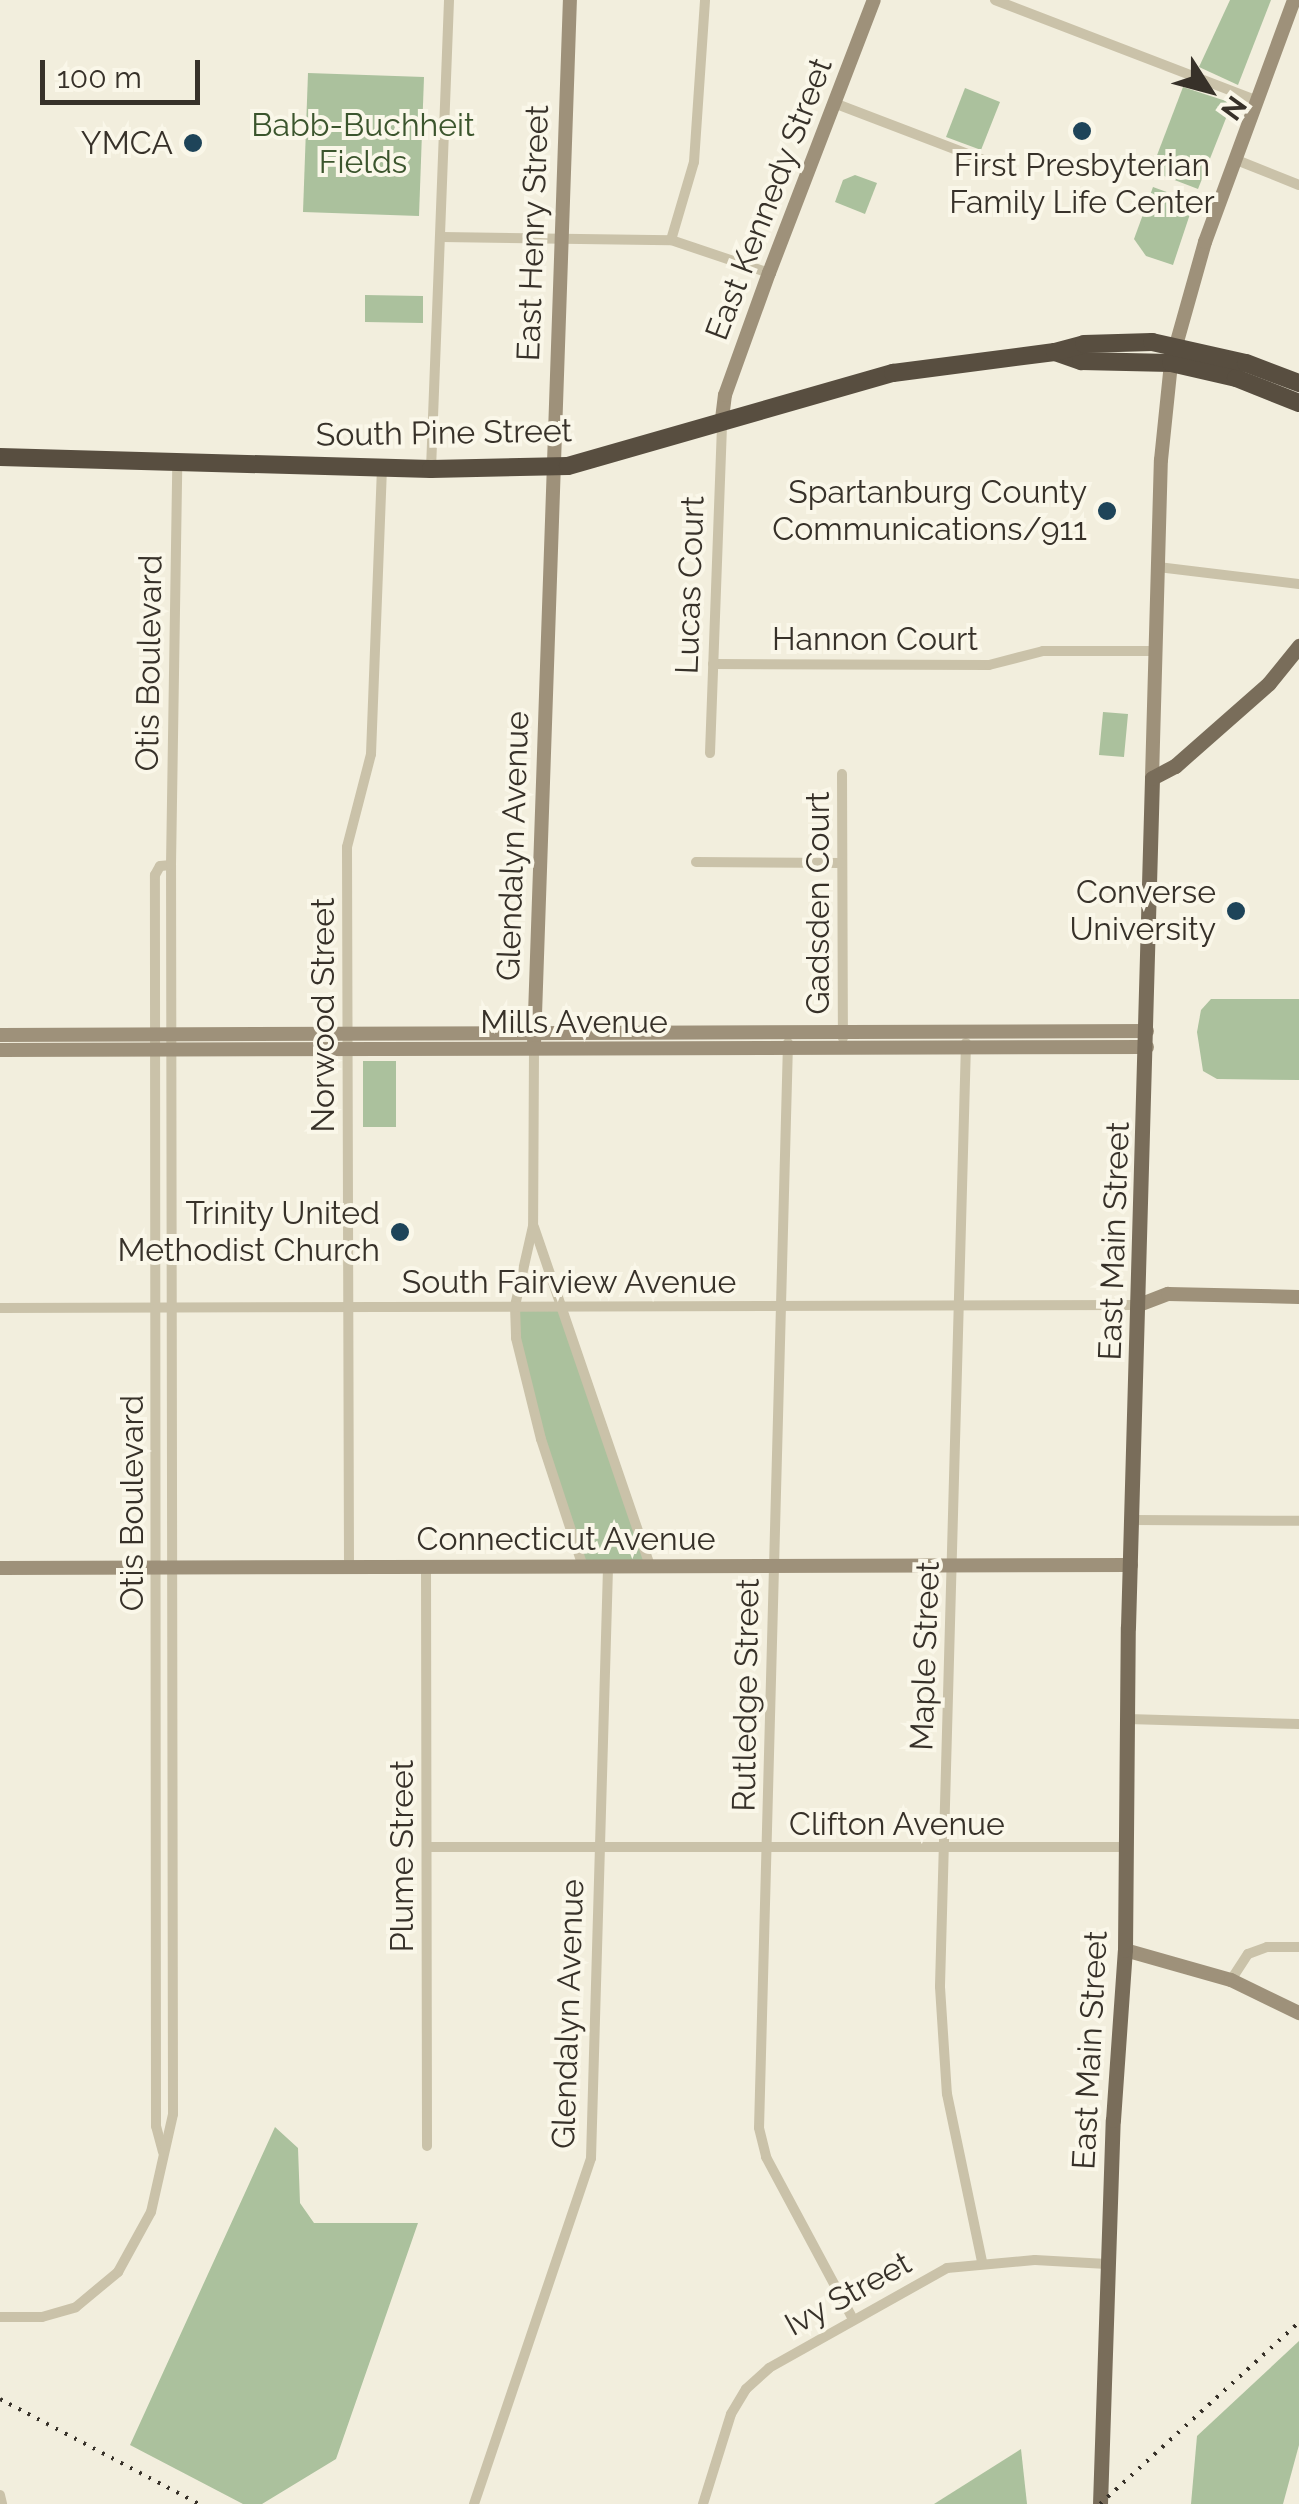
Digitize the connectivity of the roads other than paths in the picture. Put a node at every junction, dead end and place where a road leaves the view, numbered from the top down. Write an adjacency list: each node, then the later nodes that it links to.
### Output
1 (449, 0): 12 (street)
2 (570, 0): 13 (street, East Henry Street)
3 (704, 0): 14 (street)
4 (874, 0): 8 (street, East Kennedy Street)
5 (995, 0): 7 (street)
6 (1294, 0): 7 (street, East Main Street)
7 (1256, 100): 9 (street, East Main Street)
8 (834, 103): 10 (street); 15 (street, East Kennedy Street)
9 (1234, 159): 11 (street); 16 (street, East Main Street)
10 (994, 164)
11 (1299, 186)
12 (442, 237): 13 (street); 24 (street)
13 (560, 238): 14 (street); 23 (street, East Henry Street)
14 (671, 240): 15 (street)
15 (769, 273): 19 (street, East Kennedy Street)
16 (1173, 355): 17 (highway); 18 (highway); 19 (highway, South Pine Street); 25 (street, East Main Street)
17 (1299, 383)
18 (1299, 403)
19 (722, 419): 23 (highway, South Pine Street); 29 (street, Lucas Court)
20 (0, 457): 21 (highway, South Pine Street)
21 (177, 462): 22 (highway, South Pine Street); 42 (street, Otis Boulevard)
22 (382, 466): 24 (highway, South Pine Street); 43 (street, Norwood Street)
23 (551, 468): 24 (highway, South Pine Street); 44 (street, Glendalyn Avenue)
24 (431, 469)
25 (1158, 567): 26 (street); 28 (street, East Main Street)
26 (1299, 584)
27 (1299, 646): 31 (main road)
28 (1155, 651): 29 (street, Hannon Court); 34 (street, East Main Street)
29 (713, 664): 32 (street, Lucas Court)
30 (1299, 666): 31 (main road)
31 (1269, 683): 34 (main road)
32 (710, 753)
33 (842, 774): 36 (street, Gadsden Court)
34 (1152, 778): 39 (main road, East Main Street)
35 (696, 862): 36 (street)
36 (841, 864): 38 (street, Gadsden Court)
37 (0, 1035): 42 (street, Mills Avenue)
38 (843, 1039): 40 (street, Mills Avenue); 41 (street, Mills Avenue)
39 (1147, 1039): 40 (street, Mills Avenue); 48 (main road, East Main Street)
40 (966, 1040): 54 (street, Maple Street)
41 (788, 1042): 44 (street, Mills Avenue); 53 (street, Rutledge Street)
42 (164, 1043): 43 (street, Mills Avenue); 45 (street, Mills Avenue); 51 (street, Otis Boulevard); 52 (street, Otis Boulevard)
43 (348, 1043): 44 (street, Mills Avenue); 56 (street, Norwood Street)
44 (534, 1043): 46 (street, Glendalyn Avenue)
45 (0, 1050)
46 (534, 1226): 49 (street, Glendalyn Avenue); 50 (street, Glendalyn Avenue)
47 (1299, 1297): 48 (street)
48 (1138, 1305): 54 (street, South Fairview Avenue); 57 (main road, East Main Street)
49 (515, 1306): 50 (street, South Fairview Avenue); 56 (street, South Fairview Avenue); 67 (street, Glendalyn Avenue)
50 (563, 1306): 53 (street, South Fairview Avenue); 63 (street, Glendalyn Avenue)
51 (157, 1307): 52 (street, South Fairview Avenue); 55 (street, South Fairview Avenue); 66 (street, Otis Boulevard)
52 (172, 1307): 56 (street, South Fairview Avenue); 66 (street, Otis Boulevard)
53 (782, 1307): 54 (street, South Fairview Avenue); 64 (street, Rutledge Street)
54 (960, 1307): 65 (street, Maple Street)
55 (0, 1308)
56 (348, 1308): 60 (street, Norwood Street)
57 (1133, 1520): 58 (street); 59 (main road, East Main Street)
58 (1299, 1521)
59 (1131, 1565): 65 (street, Connecticut Avenue); 69 (main road, East Main Street)
60 (349, 1566): 61 (street, Connecticut Avenue); 66 (street, Connecticut Avenue)
61 (426, 1566): 67 (street, Connecticut Avenue); 72 (street, Plume Street)
62 (608, 1566): 63 (street, Connecticut Avenue); 67 (street, Connecticut Avenue); 73 (street, Glendalyn Avenue)
63 (650, 1566): 64 (street, Connecticut Avenue)
64 (774, 1566): 65 (street, Connecticut Avenue); 75 (street, Rutledge Street)
65 (954, 1566): 74 (street, Maple Street)
66 (166, 1567): 68 (street, Connecticut Avenue); 83 (street, Otis Boulevard)
67 (584, 1567)
68 (0, 1568)
69 (1128, 1720): 70 (street); 71 (main road, East Main Street)
70 (1299, 1724)
71 (1126, 1847): 74 (street, Clifton Avenue); 77 (main road, East Main Street)
72 (428, 1848): 73 (street, Clifton Avenue); 80 (street, Plume Street)
73 (602, 1848): 75 (street, Clifton Avenue); 87 (street, Glendalyn Avenue)
74 (944, 1848): 75 (street, Clifton Avenue); 81 (street, Maple Street)
75 (767, 1849): 84 (street, Rutledge Street)
76 (1299, 1947): 78 (street)
77 (1125, 1950): 78 (street); 82 (main road, East Main Street)
78 (1231, 1980): 79 (street)
79 (1299, 2013)
80 (428, 2146)
81 (982, 2262): 82 (street, Ivy Street); 84 (street, Ivy Street)
82 (1107, 2264): 89 (main road, East Main Street)
83 (0, 2317)
84 (853, 2319): 88 (street, Ivy Street)
85 (0, 2496): 86 (street)
86 (2, 2504)
87 (474, 2504)
88 (704, 2504)
89 (1100, 2504)

